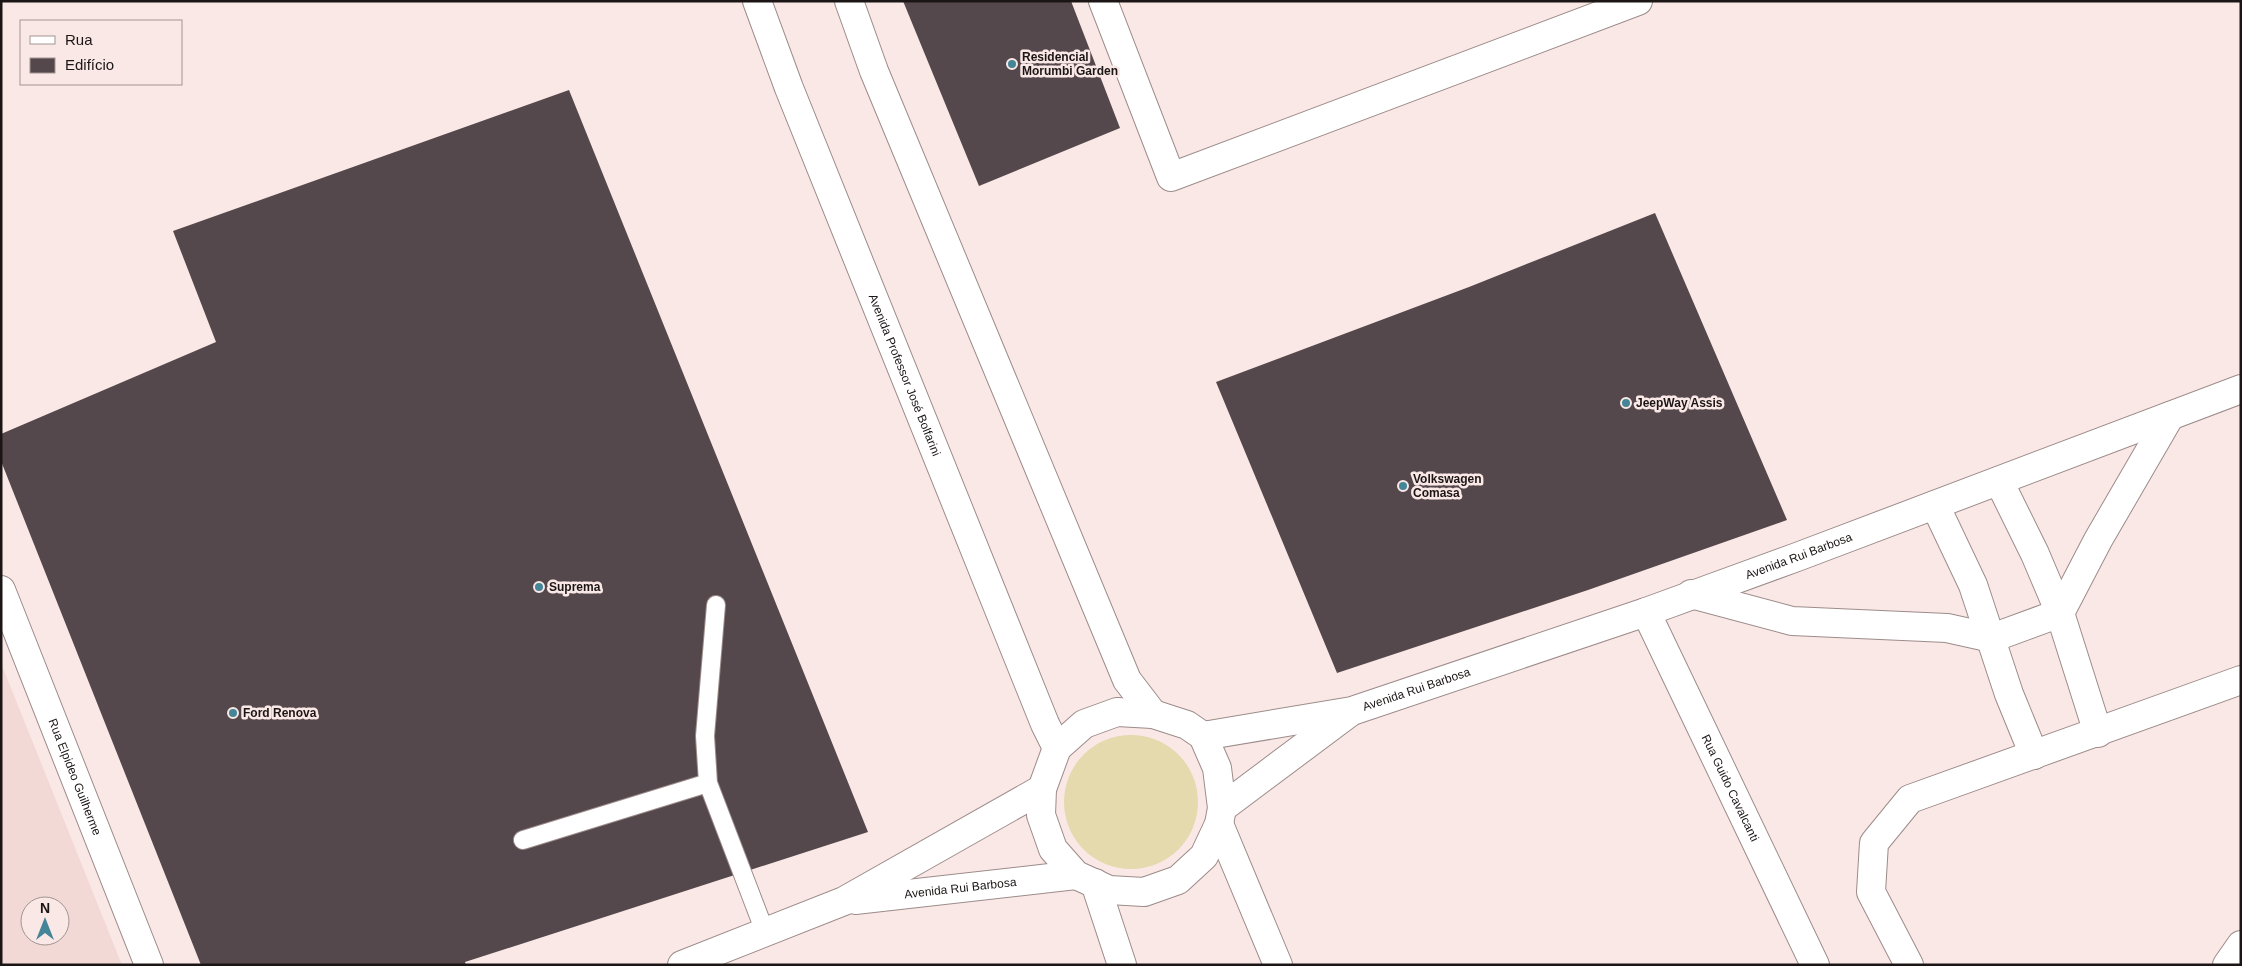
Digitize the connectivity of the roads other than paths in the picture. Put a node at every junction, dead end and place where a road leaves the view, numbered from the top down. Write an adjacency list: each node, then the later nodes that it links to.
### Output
1 (757, 1): 20 (main road, Avenida Professor José Bolfarini)
2 (850, 1): 17 (main road)
3 (1103, 1): 4 (main road)
4 (1638, 1)
5 (2241, 389): 6 (main road, Avenida Rui Barbosa)
6 (2170, 416): 7 (main road, Avenida Rui Barbosa); 13 (main road)
7 (1999, 481): 8 (main road, Avenida Rui Barbosa); 13 (main road)
8 (1935, 505): 10 (main road, Avenida Rui Barbosa); 14 (main road)
9 (1, 590): 30 (main road, Rua Elpideo Guilherme)
10 (1690, 594): 12 (main road, Avenida Rui Barbosa); 14 (main road)
11 (716, 605): 22 (lane)
12 (1646, 612): 16 (main road, Avenida Rui Barbosa); 34 (main road, Rua Guido Cavalcanti)
13 (2060, 613): 14 (main road); 18 (main road)
14 (1992, 638): 21 (main road)
15 (2241, 680): 18 (main road)
16 (1352, 711): 19 (main road, Avenida Rui Barbosa); 24 (main road, Avenida Rui Barbosa)
17 (1153, 714): 19 (main road); 20 (main road)
18 (2098, 733): 21 (main road)
19 (1203, 736): 24 (main road)
20 (1057, 748): 23 (main road)
21 (2034, 756): 35 (main road)
22 (708, 783): 25 (lane); 28 (lane)
23 (1042, 789): 26 (main road); 27 (main road, Avenida Rui Barbosa)
24 (1220, 816): 26 (main road, Avenida Rui Barbosa); 33 (main road)
25 (523, 840)
26 (1085, 879): 27 (main road, Avenida Rui Barbosa); 32 (main road)
27 (844, 901): 28 (main road, Avenida Rui Barbosa)
28 (765, 932): 31 (main road, Avenida Rui Barbosa)
29 (2241, 945): 36 (main road)
30 (149, 965)
31 (682, 965)
32 (1122, 965)
33 (1278, 965)
34 (1815, 965)
35 (1909, 965)
36 (2227, 965)

